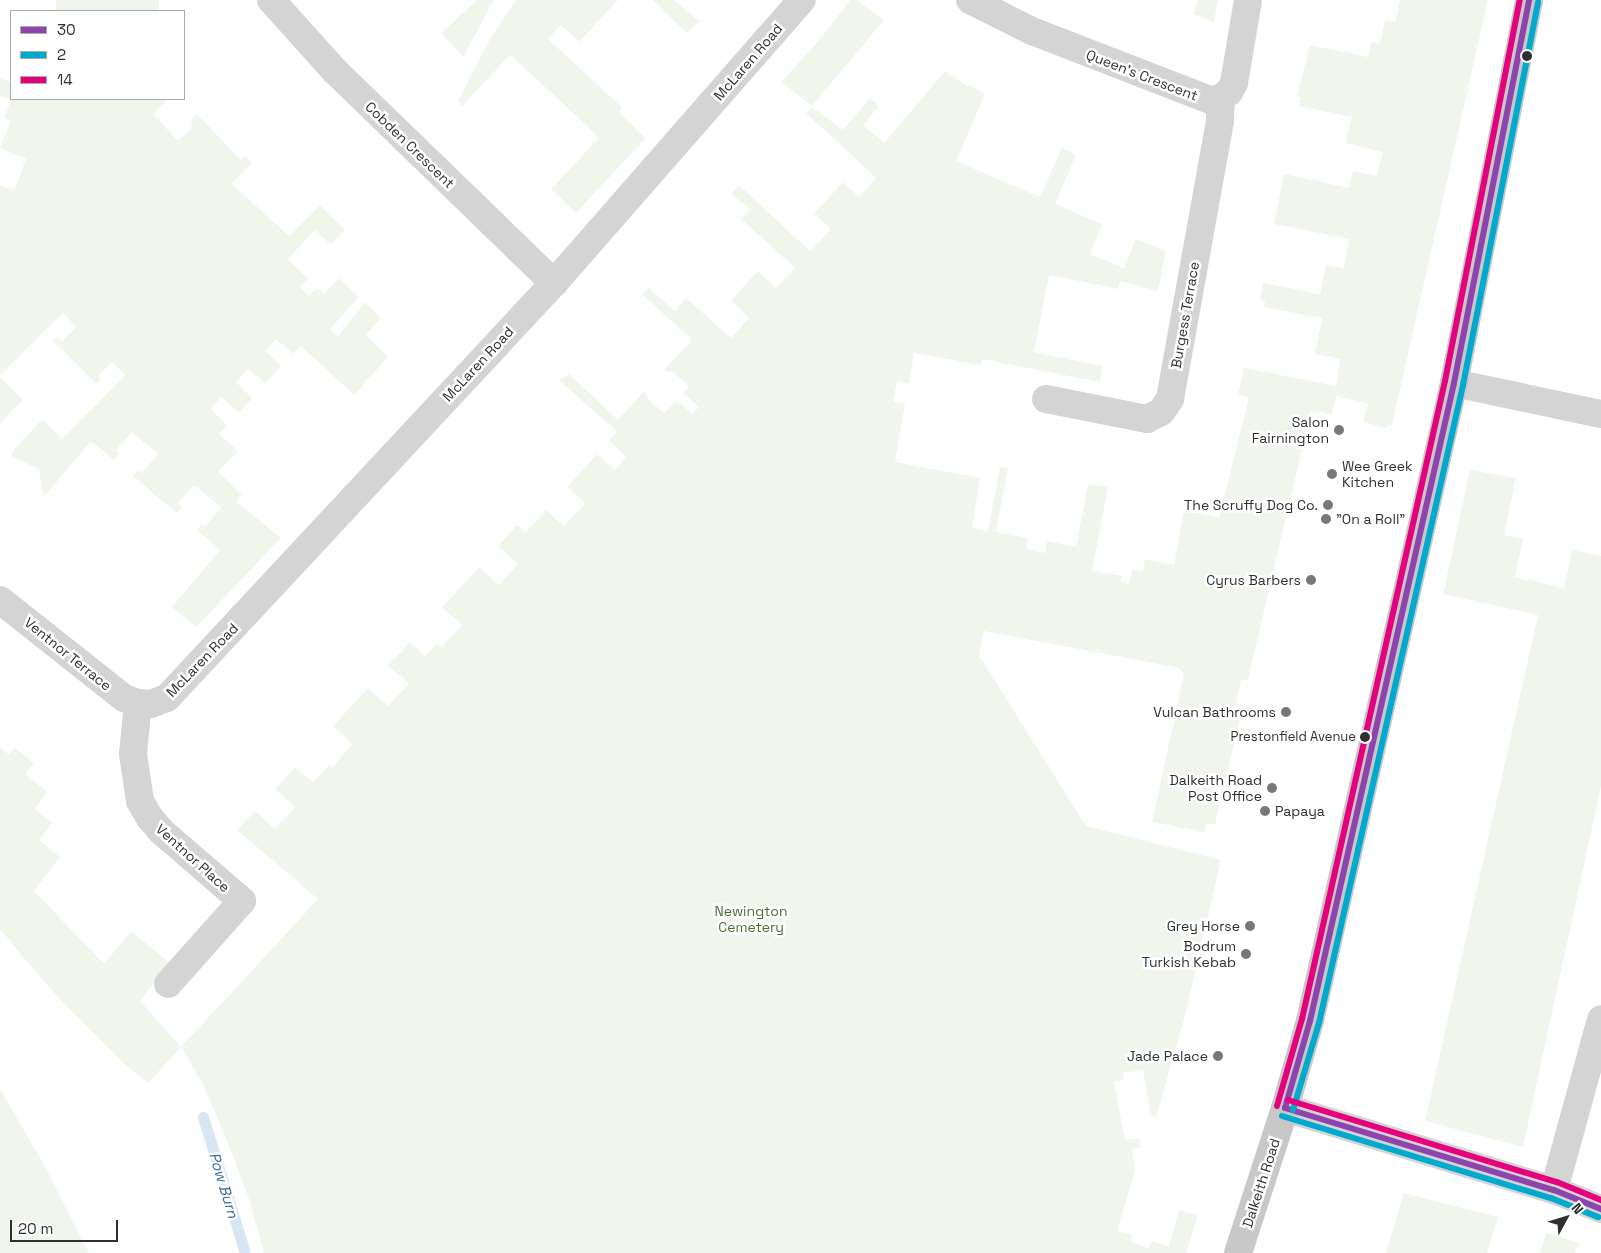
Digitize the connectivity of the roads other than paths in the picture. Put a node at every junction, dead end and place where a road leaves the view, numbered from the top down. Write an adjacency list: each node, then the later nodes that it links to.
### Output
1 (272, 0): 7 (street, Cobden Crescent)
2 (802, 0): 7 (street, McLaren Road)
3 (970, 0): 6 (street, Queen's Crescent)
4 (1248, 0): 6 (street)
5 (1529, 0): 8 (main road, Dalkeith Road)
6 (1221, 98): 9 (street, Burgess Terrace)
7 (554, 283): 12 (street, McLaren Road)
8 (1454, 383): 10 (street); 15 (main road, Dalkeith Road)
9 (1046, 399)
10 (1601, 414)
11 (0, 600): 12 (street, Ventnor Terrace)
12 (138, 704): 13 (street, Ventnor Place)
13 (168, 984)
14 (1601, 1019): 16 (street)
15 (1285, 1108): 16 (street); 18 (main road, Dalkeith Road)
16 (1554, 1190): 17 (street)
17 (1601, 1209)
18 (1238, 1253)

